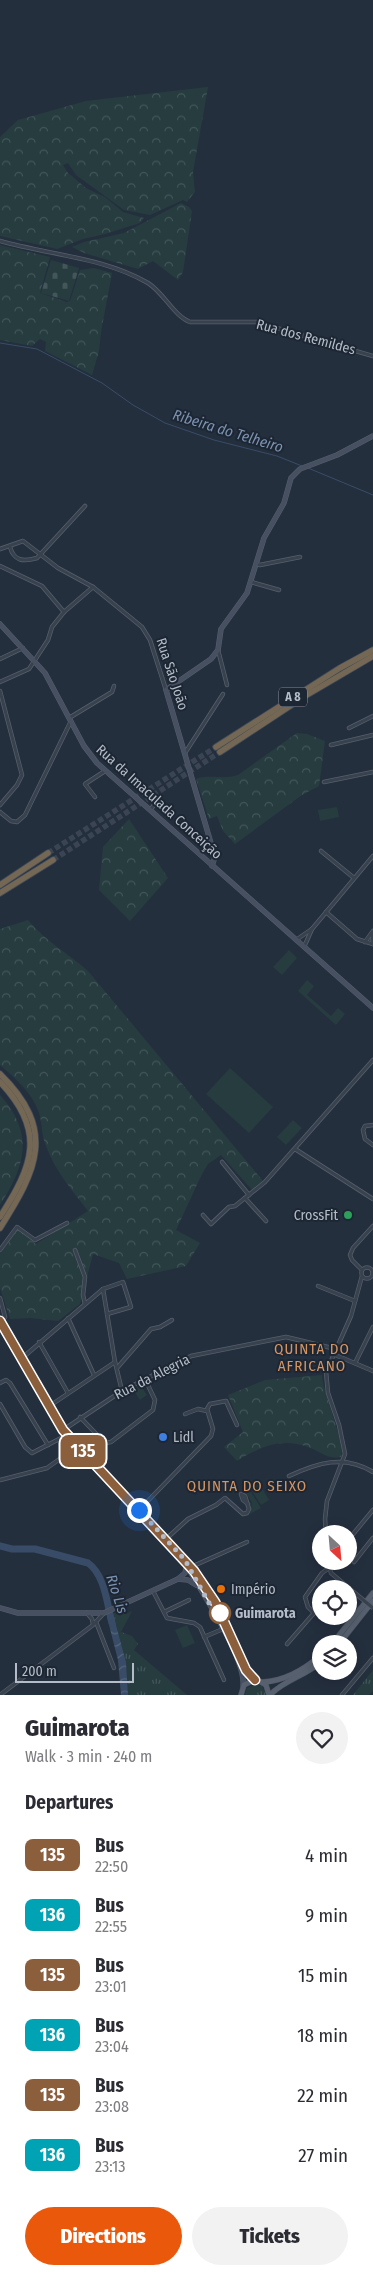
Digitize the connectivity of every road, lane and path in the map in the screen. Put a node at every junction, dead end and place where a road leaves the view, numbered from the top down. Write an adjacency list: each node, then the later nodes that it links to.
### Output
1 (0, 241): 2 (street, Rua dos Remildes)
2 (373, 356)
3 (373, 436): 9 (main road)
4 (85, 506): 7 (street)
5 (10, 547): 6 (street, Rua São João); 7 (street, Rua São João); 7 (street)
6 (0, 550)
7 (41, 556): 12 (street, Rua São João)
8 (300, 557): 9 (street)
9 (256, 564): 11 (main road)
10 (0, 566): 14 (street)
11 (251, 582): 13 (street); 17 (main road)
12 (94, 586): 14 (street); 25 (street, Rua São João)
13 (279, 590)
14 (64, 612): 21 (street)
15 (0, 624): 16 (main road, Rua da Imaculada Conceição)
16 (23, 648): 20 (street); 21 (main road, Rua da Imaculada Conceição)
17 (218, 650): 23 (street); 25 (main road)
18 (373, 650): 19 (highway, A 8)
19 (373, 656)
20 (0, 659)
21 (35, 661): 22 (street); 29 (main road, Rua da Imaculada Conceição)
22 (0, 682)
23 (227, 685)
24 (114, 686): 29 (street)
25 (166, 690): 33 (main road, Rua São João)
26 (0, 692): 39 (street)
27 (223, 694): 33 (street)
28 (373, 716): 30 (street)
29 (70, 719): 34 (main road, Rua da Imaculada Conceição); 41 (street)
30 (349, 728)
31 (373, 735): 32 (street)
32 (331, 745)
33 (184, 754): 46 (main road, Rua São João)
34 (105, 771): 37 (street); 40 (main road, Rua da Imaculada Conceição)
35 (373, 772): 36 (street)
36 (324, 782)
37 (96, 797)
38 (158, 800): 40 (street)
39 (0, 805)
40 (150, 811): 46 (main road, Rua da Imaculada Conceição)
41 (0, 812)
42 (321, 852): 47 (street)
43 (48, 854): 48 (highway)
44 (373, 856): 47 (street)
45 (53, 860): 49 (highway)
46 (212, 866): 53 (main road, Rua da Imaculada Conceição)
47 (354, 878): 50 (street)
48 (0, 885)
49 (0, 894)
50 (326, 912): 51 (street); 54 (street)
51 (312, 929): 53 (street); 56 (street)
52 (373, 931): 54 (street); 55 (street)
53 (296, 940): 56 (main road, Rua da Imaculada Conceição)
54 (365, 942): 55 (street)
55 (373, 944)
56 (304, 947): 57 (main road, Rua da Imaculada Conceição)
57 (373, 1008)
58 (373, 1060): 63 (street)
59 (0, 1074): 72 (highway)
60 (0, 1082): 68 (highway)
61 (373, 1125): 62 (street)
62 (373, 1145)
63 (295, 1149): 65 (street); 66 (street)
64 (222, 1162): 65 (street)
65 (247, 1197): 67 (street); 69 (street)
66 (373, 1198)
67 (203, 1215)
68 (0, 1217)
69 (266, 1221)
70 (67, 1222): 73 (street)
71 (373, 1226): 75 (street)
72 (0, 1228)
73 (0, 1250)
74 (76, 1250): 84 (street)
75 (362, 1270): 76 (street); 77 (street)
76 (372, 1272): 78 (street)
77 (362, 1276): 78 (street); 79 (street)
78 (370, 1278): 79 (street)
79 (360, 1285): 83 (street)
80 (318, 1286): 83 (street)
81 (103, 1289): 84 (street); 85 (street); 85 (street)
82 (0, 1298): 88 (street)
83 (355, 1301): 91 (street)
84 (85, 1304): 86 (street)
85 (107, 1314): 94 (street)
86 (68, 1318): 90 (street); 98 (street)
87 (172, 1320): 96 (street)
88 (0, 1322): 93 (main road)
89 (373, 1328): 95 (street)
90 (39, 1342): 93 (street); 102 (street)
91 (336, 1349): 92 (street); 99 (street, Rua da Alegria)
92 (333, 1354): 95 (street); 113 (street)
93 (21, 1359): 104 (main road)
94 (115, 1362): 96 (street); 98 (street)
95 (355, 1363): 97 (street)
96 (117, 1368): 101 (street)
97 (373, 1371)
98 (94, 1375): 102 (street)
99 (145, 1379): 101 (street, Rua da Alegria); 107 (street)
100 (0, 1383): 111 (street)
101 (122, 1391): 107 (street, Rua da Alegria)
102 (68, 1393): 104 (street)
103 (0, 1404): 111 (street)
104 (48, 1408): 109 (main road)
105 (207, 1412): 106 (street); 108 (street); 118 (street)
106 (185, 1414)
107 (80, 1417): 109 (street, Rua da Alegria)
108 (236, 1425)
109 (63, 1430): 110 (main road)
110 (67, 1434): 111 (street); 112 (main road)
111 (48, 1445)
112 (78, 1446): 116 (street); 118 (main road)
113 (343, 1462): 114 (street); 115 (street); 120 (street)
114 (373, 1472)
115 (289, 1476)
116 (0, 1480)
117 (248, 1504): 123 (street)
118 (139, 1510): 123 (main road)
119 (373, 1510): 121 (street)
120 (325, 1525)
121 (358, 1528)
122 (373, 1538): 125 (street)
123 (166, 1539): 126 (main road)
124 (247, 1542): 126 (street)
125 (358, 1557)
126 (189, 1566): 129 (main road); 130 (main road); 133 (main road)
127 (326, 1570): 132 (street)
128 (330, 1570): 141 (street, bridge)
129 (192, 1575): 130 (main road); 133 (main road); 135 (main road)
130 (183, 1576): 131 (main road)
131 (178, 1579): 135 (main road); 136 (main road)
132 (317, 1580)
133 (202, 1581): 158 (main road)
134 (312, 1587): 142 (street)
135 (201, 1589): 148 (main road)
136 (153, 1591): 143 (street); 145 (main road)
137 (373, 1593): 149 (main road)
138 (189, 1600): 143 (street)
139 (373, 1601): 150 (main road)
140 (0, 1608): 144 (main road)
141 (373, 1608)
142 (312, 1611)
143 (164, 1612): 151 (street)
144 (87, 1613): 145 (main road); 147 (street)
145 (104, 1613): 147 (street)
146 (312, 1615): 152 (street)
147 (95, 1623): 155 (street); 161 (street)
148 (223, 1629): 151 (street); 160 (main road)
149 (339, 1635)
150 (345, 1635)
151 (204, 1637): 157 (street)
152 (287, 1644)
153 (373, 1658): 163 (street)
154 (312, 1661): 159 (main road)
155 (114, 1668)
156 (312, 1669): 162 (main road)
157 (224, 1680)
158 (255, 1680): 159 (main road); 160 (main road)
159 (263, 1682): 162 (main road)
160 (241, 1693)
161 (0, 1695)
162 (270, 1695)
163 (342, 1695)

